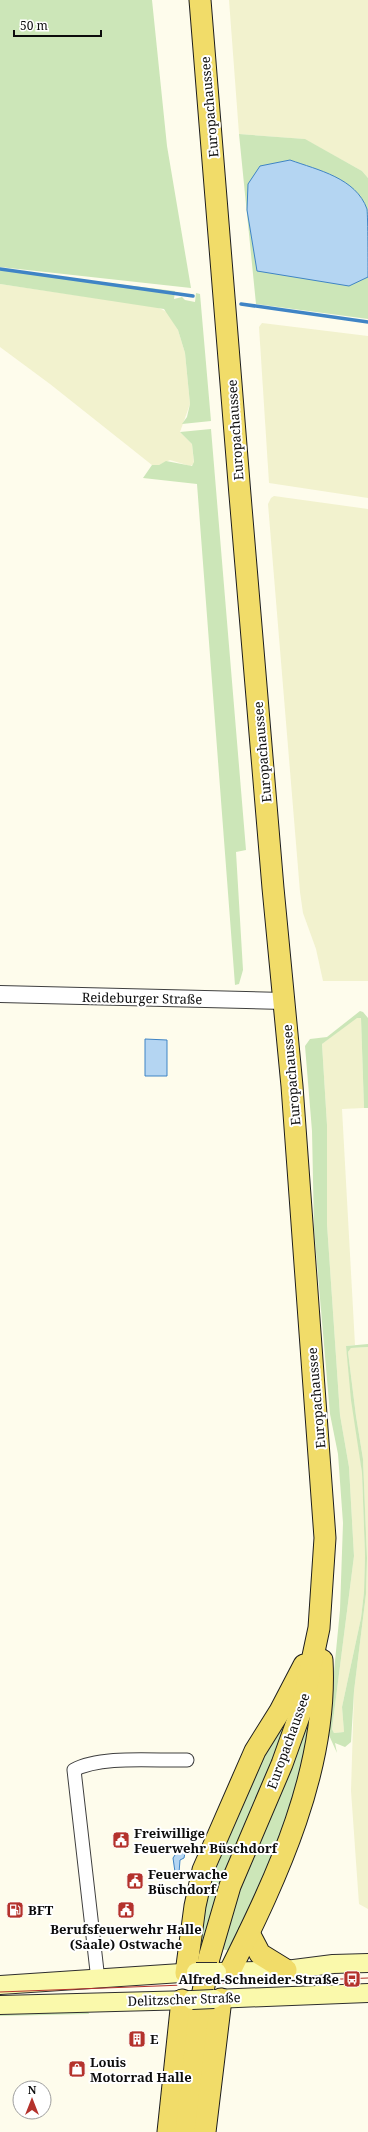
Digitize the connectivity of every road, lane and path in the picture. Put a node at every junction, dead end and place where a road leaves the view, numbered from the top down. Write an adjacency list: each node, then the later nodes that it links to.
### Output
1 (200, 0): 3 (main road, Europachaussee)
2 (0, 994): 3 (street, Reideburger Straße)
3 (284, 1001): 4 (main road, Europachaussee)
4 (319, 1628): 6 (main road); 10 (main road); 18 (main road, Europachaussee)
5 (186, 1760): 11 (street)
6 (249, 1933): 8 (main road); 9 (main road)
7 (368, 1963): 8 (main road, Delitzscher Straße)
8 (286, 1970): 9 (main road, Delitzscher Straße)
9 (224, 1972): 10 (main road, Delitzscher Straße, bridge); 14 (main road)
10 (191, 1973): 11 (main road, Delitzscher Straße); 15 (main road)
11 (98, 1980): 12 (main road, Delitzscher Straße)
12 (0, 1985)
13 (368, 1993): 14 (main road, Delitzscher Straße)
14 (218, 1999): 15 (main road, Delitzscher Straße, bridge); 19 (main road)
15 (187, 2000): 16 (main road, Delitzscher Straße); 17 (main road)
16 (0, 2005)
17 (168, 2132)
18 (186, 2132)
19 (205, 2132)

